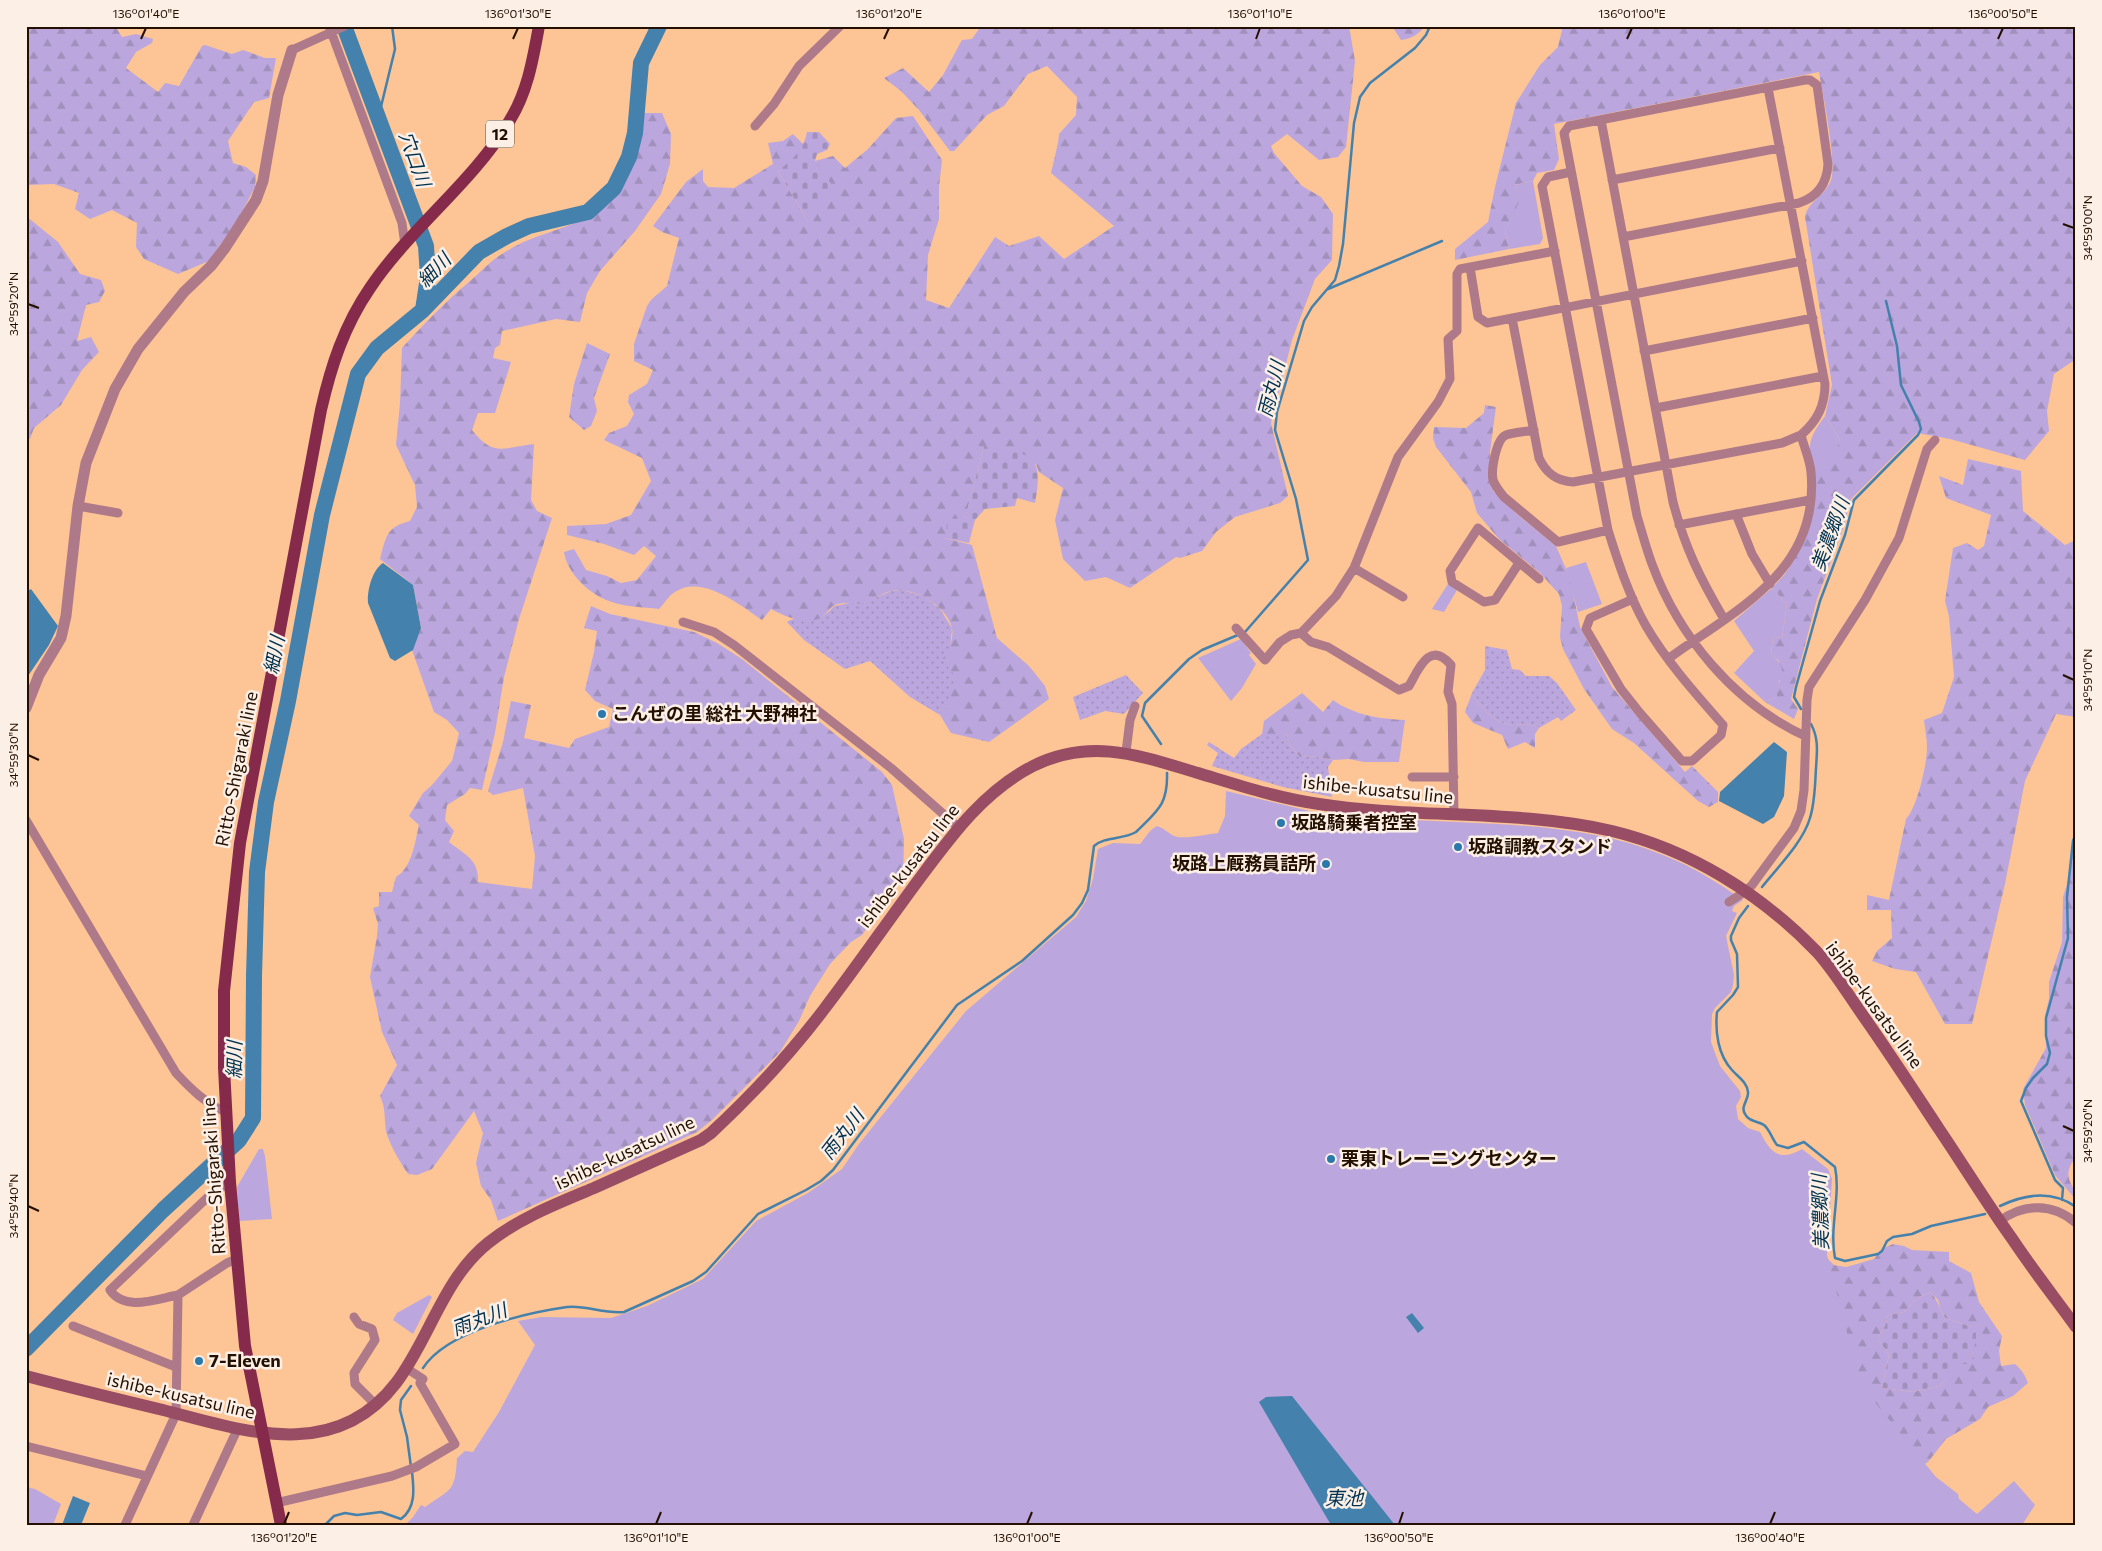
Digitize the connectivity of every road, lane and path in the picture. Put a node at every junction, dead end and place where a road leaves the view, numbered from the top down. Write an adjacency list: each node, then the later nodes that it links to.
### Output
1 (539, 26): 13 (main road, Ritto-Shigaraki line / 12)
2 (840, 26): 7 (street)
3 (336, 28): 4 (street); 13 (street)
4 (292, 50): 32 (street)
5 (1768, 88): 6 (street); 8 (street); 11 (street)
6 (1601, 120): 9 (street); 10 (street)
7 (755, 126)
8 (1780, 148): 10 (street); 11 (street)
9 (1571, 172): 14 (street); 18 (street)
10 (1612, 180): 12 (street)
11 (1791, 205): 12 (street); 15 (street)
12 (1623, 237): 17 (street)
13 (408, 241): 60 (main road, Ritto-Shigaraki line / 12)
14 (1554, 251): 16 (street); 19 (street)
15 (1802, 261): 17 (street); 21 (street)
16 (1470, 267): 20 (street); 38 (street)
17 (1633, 294): 18 (street); 22 (street)
18 (1596, 301): 19 (street); 29 (street)
19 (1566, 307): 20 (street); 30 (street)
20 (1512, 318): 25 (street)
21 (1812, 318): 22 (street); 23 (street)
22 (1644, 351): 24 (street)
23 (1823, 376): 24 (street); 26 (street)
24 (1656, 408): 28 (street)
25 (1534, 430): 30 (street); 36 (street)
26 (1801, 435): 28 (street); 31 (street)
27 (1935, 440): 51 (street)
28 (1667, 464): 29 (street); 35 (street)
29 (1629, 471): 30 (street); 47 (street)
30 (1598, 477): 36 (street)
31 (1810, 500): 34 (street); 40 (street)
32 (78, 506): 33 (street); 50 (street)
33 (118, 513)
34 (1736, 514): 35 (street); 40 (street)
35 (1679, 525): 43 (street)
36 (1608, 530): 42 (street)
37 (1518, 563): 37 (street); 39 (street)
38 (1354, 568): 41 (street); 46 (street)
39 (1539, 579)
40 (1770, 584): 43 (street)
41 (1403, 597)
42 (1633, 599): 48 (street); 48 (street)
43 (1724, 619): 47 (street)
44 (683, 622): 57 (street)
45 (1239, 632): 46 (street)
46 (1301, 633): 54 (street)
47 (1693, 641): 48 (street); 51 (street)
48 (1668, 659)
49 (1135, 706): 52 (street)
50 (26, 708)
51 (1805, 736): 58 (street)
52 (1126, 752): 55 (main road, ishibe-kusatsu line); 57 (main road, ishibe-kusatsu line)
53 (1412, 777): 54 (street)
54 (1454, 777): 55 (street)
55 (1454, 815): 58 (main road, ishibe-kusatsu line)
56 (26, 820): 60 (street)
57 (958, 827): 70 (main road, ishibe-kusatsu line)
58 (1746, 891): 59 (street); 62 (main road, ishibe-kusatsu line)
59 (1730, 902)
60 (227, 1118): 61 (main road, Ritto-Shigaraki line / 12)
61 (230, 1177): 64 (main road, Ritto-Shigaraki line / 12); 65 (street)
62 (2000, 1221): 63 (street); 68 (main road, ishibe-kusatsu line)
63 (2076, 1223)
64 (237, 1259): 65 (street); 75 (main road, Ritto-Shigaraki line / 12)
65 (178, 1295): 69 (street)
66 (354, 1317): 72 (street)
67 (73, 1326): 69 (street)
68 (2076, 1327)
69 (176, 1366): 73 (street)
70 (406, 1368): 72 (main road, ishibe-kusatsu line); 78 (street)
71 (26, 1376): 73 (main road, ishibe-kusatsu line)
72 (376, 1405): 75 (main road, ishibe-kusatsu line)
73 (176, 1414): 74 (main road, ishibe-kusatsu line); 77 (street)
74 (237, 1430): 75 (main road, ishibe-kusatsu line); 80 (street)
75 (262, 1433): 78 (main road, Ritto-Shigaraki line / 12)
76 (26, 1446): 77 (street)
77 (147, 1476): 79 (street)
78 (276, 1503): 81 (main road, Ritto-Shigaraki line / 12)
79 (125, 1525)
80 (193, 1525)
81 (281, 1525)

